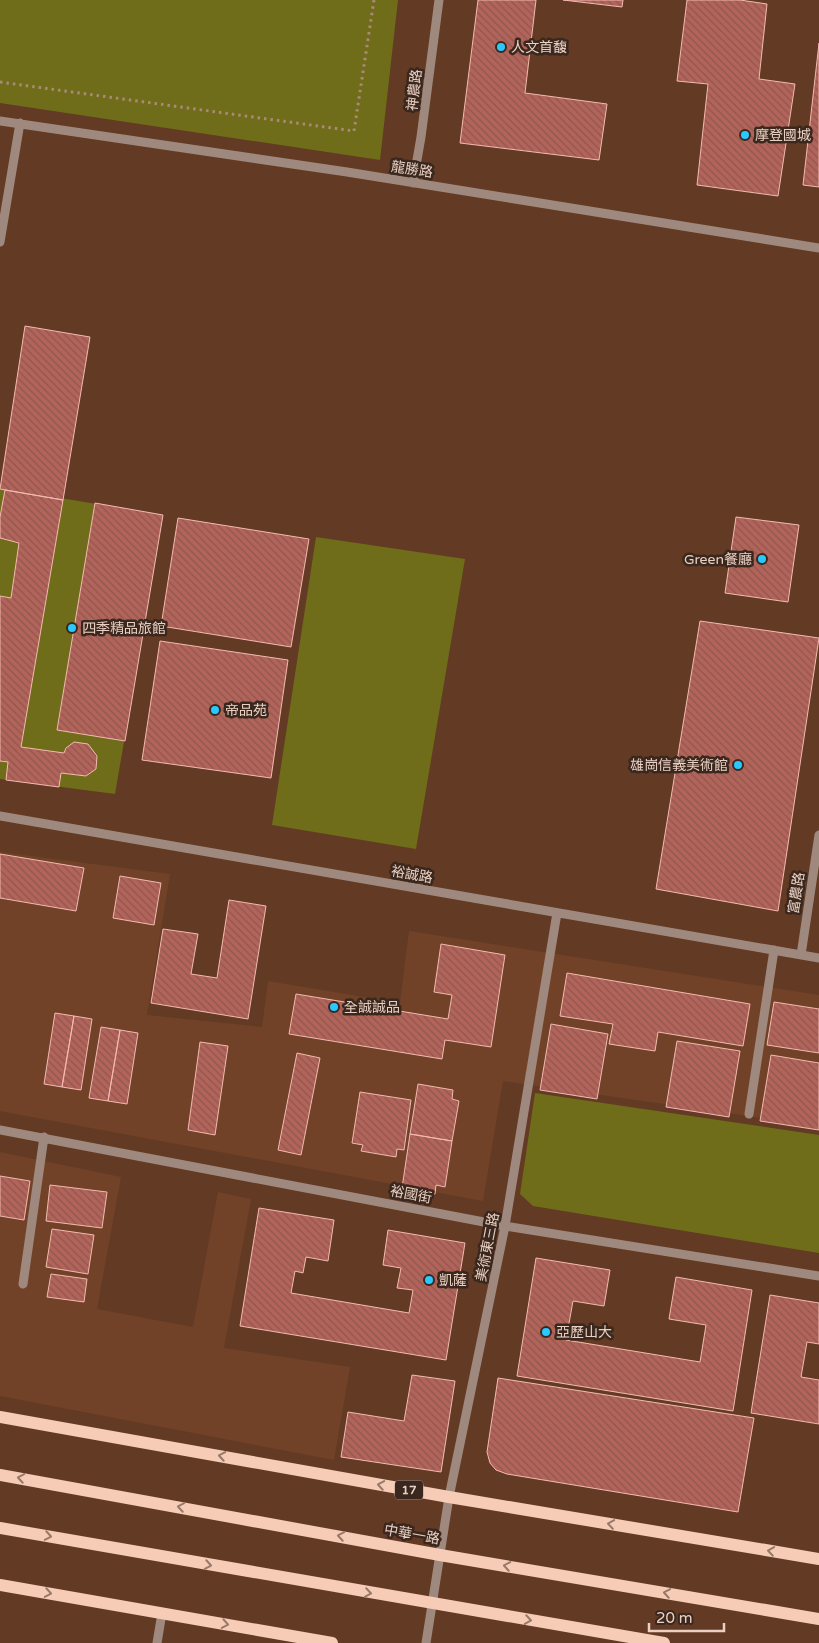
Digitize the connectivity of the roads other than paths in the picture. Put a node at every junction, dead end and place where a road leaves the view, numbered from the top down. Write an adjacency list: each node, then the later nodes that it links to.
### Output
1 (439, 0): 4 (street, 神農路)
2 (0, 121): 3 (street, 龍勝路)
3 (20, 123): 4 (street, 龍勝路); 5 (street)
4 (412, 183): 6 (street, 龍勝路)
5 (0, 242)
6 (819, 248)
7 (0, 816): 9 (street, 裕誠路)
8 (819, 835): 11 (street, 富農路)
9 (557, 913): 10 (street, 裕誠路); 16 (street, 美術東三路)
10 (774, 950): 11 (street, 裕誠路); 13 (street)
11 (800, 955): 12 (street, 裕誠路)
12 (819, 958)
13 (749, 1114)
14 (0, 1130): 15 (street, 裕國街)
15 (44, 1137): 16 (street, 裕國街); 18 (street)
16 (505, 1226): 17 (street, 裕國街); 21 (street, 美術東三路)
17 (819, 1276)
18 (23, 1284)
19 (0, 1416): 21 (main road, 17, one-way to 19)
20 (0, 1475): 23 (main road, 中華一路, one-way to 20)
21 (449, 1497): 23 (street, 美術東三路); 24 (main road, 17, one-way to 21)
22 (0, 1528): 26 (main road, one-way to 26)
23 (440, 1555): 26 (street, 美術東三路); 28 (main road, 中華一路, one-way to 23)
24 (819, 1559)
25 (0, 1584): 27 (main road, one-way to 27)
26 (432, 1604): 31 (street, 美術東三路); 32 (main road, one-way to 32)
27 (162, 1613): 29 (street); 30 (main road, one-way to 30)
28 (819, 1619)
29 (157, 1643)
30 (332, 1643)
31 (426, 1643)
32 (664, 1643)

